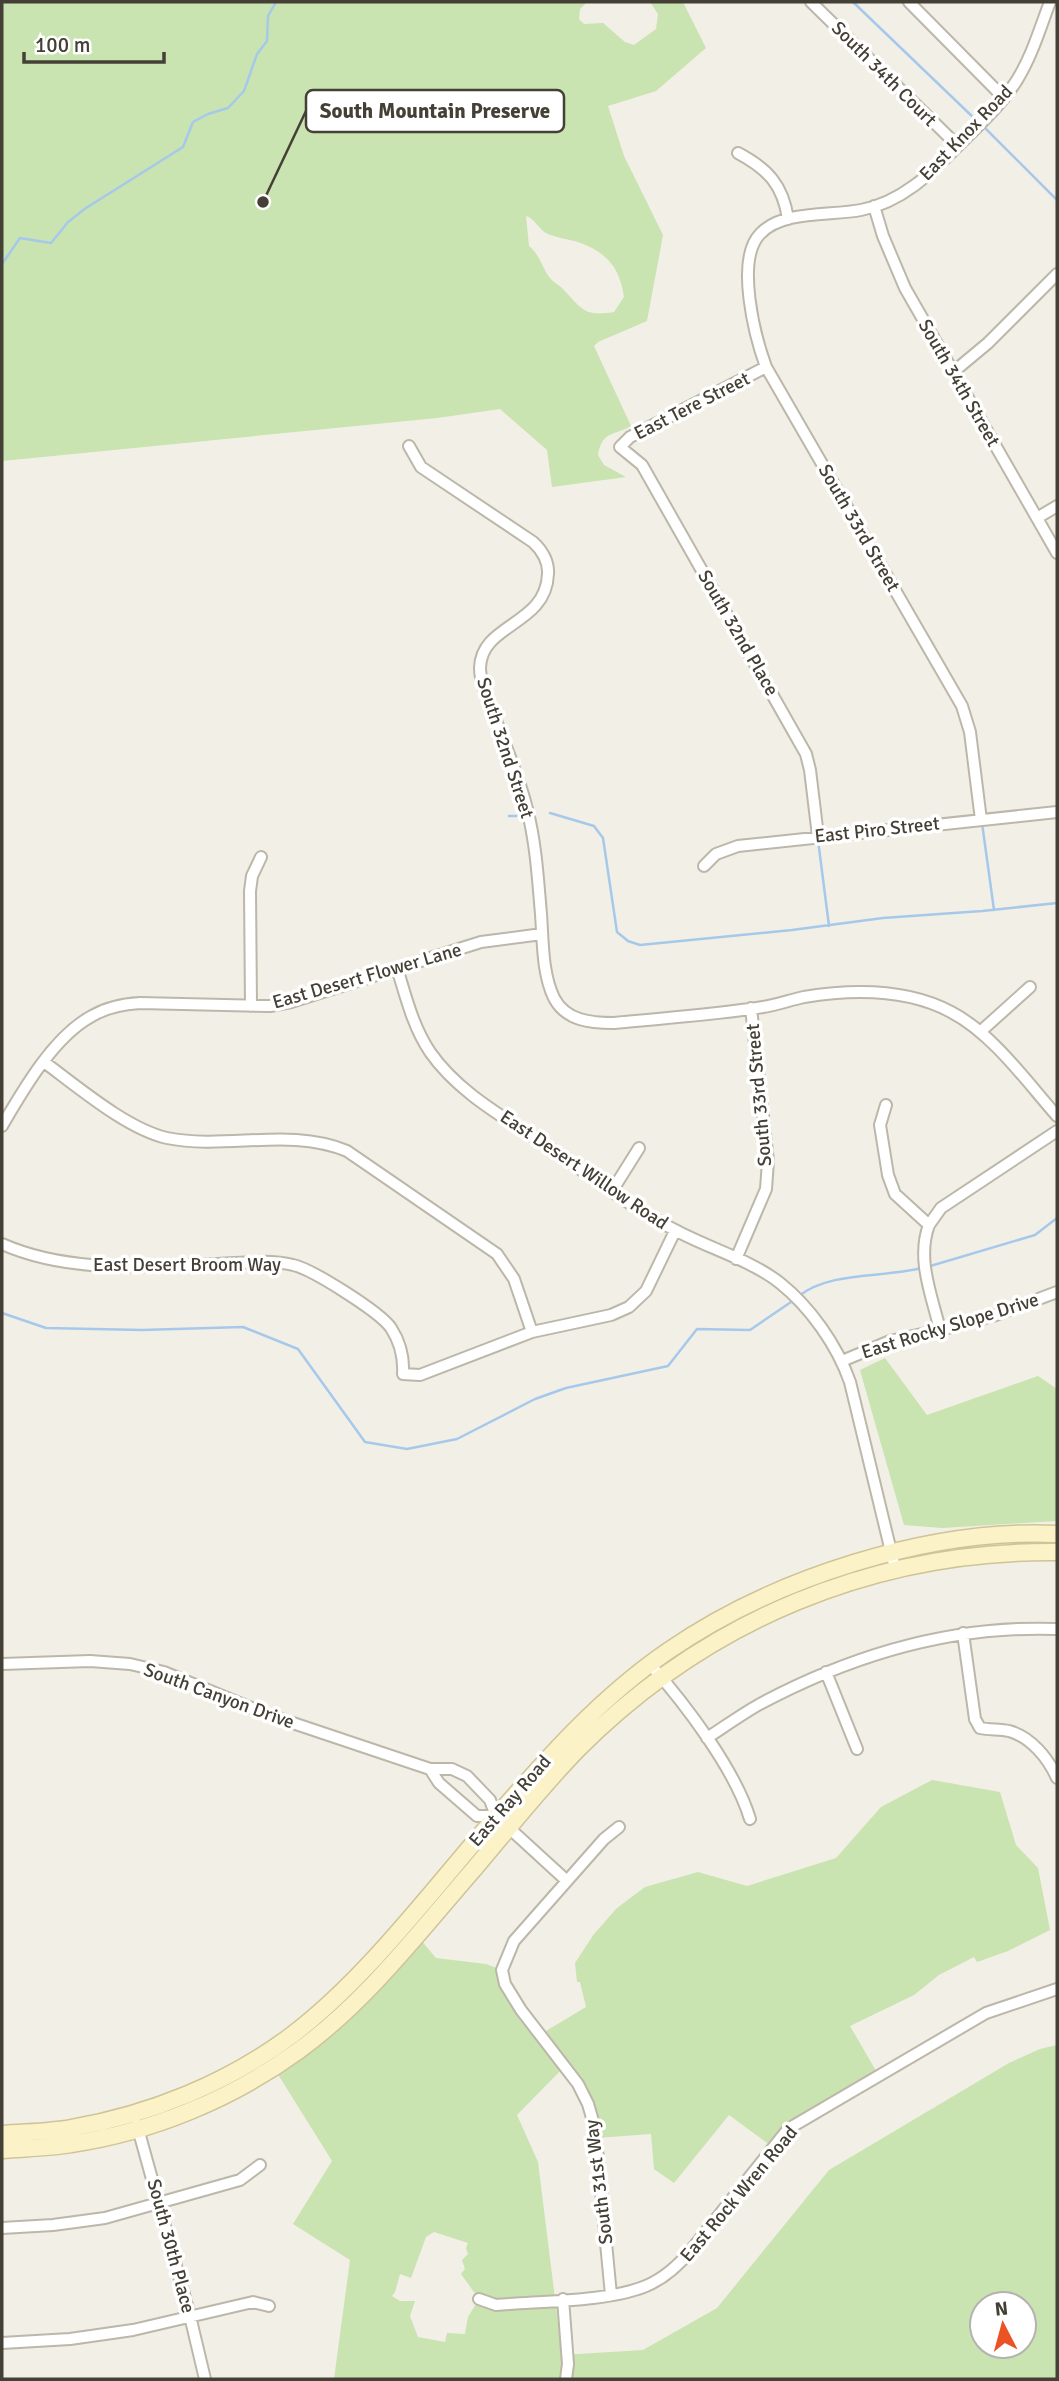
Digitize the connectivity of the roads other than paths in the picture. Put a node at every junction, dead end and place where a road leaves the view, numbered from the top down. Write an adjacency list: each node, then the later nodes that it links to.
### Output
1 (811, 2): 5 (street, South 34th Court)
2 (909, 2): 4 (street)
3 (1050, 2): 4 (street, East Knox Road)
4 (1004, 98): 5 (street, East Knox Road)
5 (958, 146): 7 (street, East Knox Road)
6 (738, 153): 8 (street)
7 (874, 206): 8 (street, East Knox Road); 12 (street, South 34th Street)
8 (788, 219): 9 (street, East Knox Road)
9 (757, 236): 11 (street, South 33rd Street)
10 (1057, 274): 12 (street)
11 (766, 367): 14 (street, East Tere Street); 19 (street, South 33rd Street)
12 (952, 373): 16 (street, South 34th Street)
13 (409, 446): 23 (street, South 32nd Street)
14 (620, 447): 20 (street, South 32nd Place)
15 (1057, 506): 16 (street)
16 (1037, 518): 17 (street, South 34th Street)
17 (1057, 553)
18 (1057, 812): 19 (street, East Piro Street)
19 (981, 820): 20 (street, East Piro Street)
20 (818, 836): 22 (street, East Piro Street)
21 (261, 857): 26 (street)
22 (704, 866)
23 (542, 934): 24 (street, East Desert Flower Lane); 27 (street, South 32nd Street)
24 (397, 968): 26 (street, East Desert Flower Lane); 35 (street, East Desert Willow Road)
25 (1030, 987): 28 (street)
26 (251, 1006): 29 (street, East Desert Flower Lane)
27 (751, 1008): 28 (street); 39 (street, South 33rd Street)
28 (980, 1032): 31 (street)
29 (44, 1062): 32 (street, East Desert Flower Lane); 42 (street)
30 (886, 1105): 36 (street)
31 (1057, 1116)
32 (2, 1126)
33 (1057, 1130): 36 (street)
34 (639, 1148): 35 (street)
35 (612, 1191): 37 (street, East Desert Willow Road)
36 (929, 1225): 41 (street)
37 (675, 1230): 39 (street, East Desert Willow Road); 42 (street)
38 (2, 1244): 42 (street, East Desert Broom Way)
39 (736, 1259): 43 (street, East Desert Willow Road)
40 (1057, 1292): 41 (street, East Rocky Slope Drive)
41 (940, 1330): 43 (street, East Rocky Slope Drive)
42 (533, 1332)
43 (842, 1361): 46 (street)
44 (1057, 1534): 46 (main road, East Ray Road)
45 (1057, 1552): 46 (main road, East Ray Road)
46 (893, 1561): 50 (main road, East Ray Road); 52 (main road, East Ray Road)
47 (1057, 1629): 48 (street)
48 (962, 1633): 51 (street); 55 (street)
49 (2, 1664): 56 (street, South Canyon Drive)
50 (650, 1664): 52 (street); 61 (main road, East Ray Road)
51 (826, 1672): 53 (street); 54 (street)
52 (662, 1678): 53 (street); 61 (main road, East Ray Road)
53 (707, 1738): 60 (street)
54 (857, 1749)
55 (1054, 1762): 57 (street)
56 (430, 1769): 58 (street, South Canyon Drive); 59 (street, South Canyon Drive)
57 (1057, 1778)
58 (473, 1783): 59 (street); 61 (street, South Canyon Drive)
59 (459, 1800): 61 (street, South Canyon Drive)
60 (750, 1819)
61 (503, 1823): 63 (street); 65 (main road, East Ray Road)
62 (619, 1827): 63 (street)
63 (567, 1881): 71 (street, South 31st Way)
64 (1057, 1989): 71 (street, East Rock Wren Road)
65 (137, 2122): 66 (main road, East Ray Road); 67 (main road, East Ray Road); 69 (street, South 30th Place)
66 (2, 2134)
67 (2, 2150)
68 (260, 2165): 69 (street)
69 (160, 2203): 70 (street); 75 (street, South 30th Place)
70 (2, 2228)
71 (611, 2295): 73 (street, East Rock Wren Road)
72 (479, 2298): 73 (street, East Rock Wren Road)
73 (563, 2299): 78 (street)
74 (269, 2306): 75 (street)
75 (190, 2316): 76 (street); 77 (street, South 30th Place)
76 (2, 2343)
77 (205, 2379)
78 (566, 2379)

